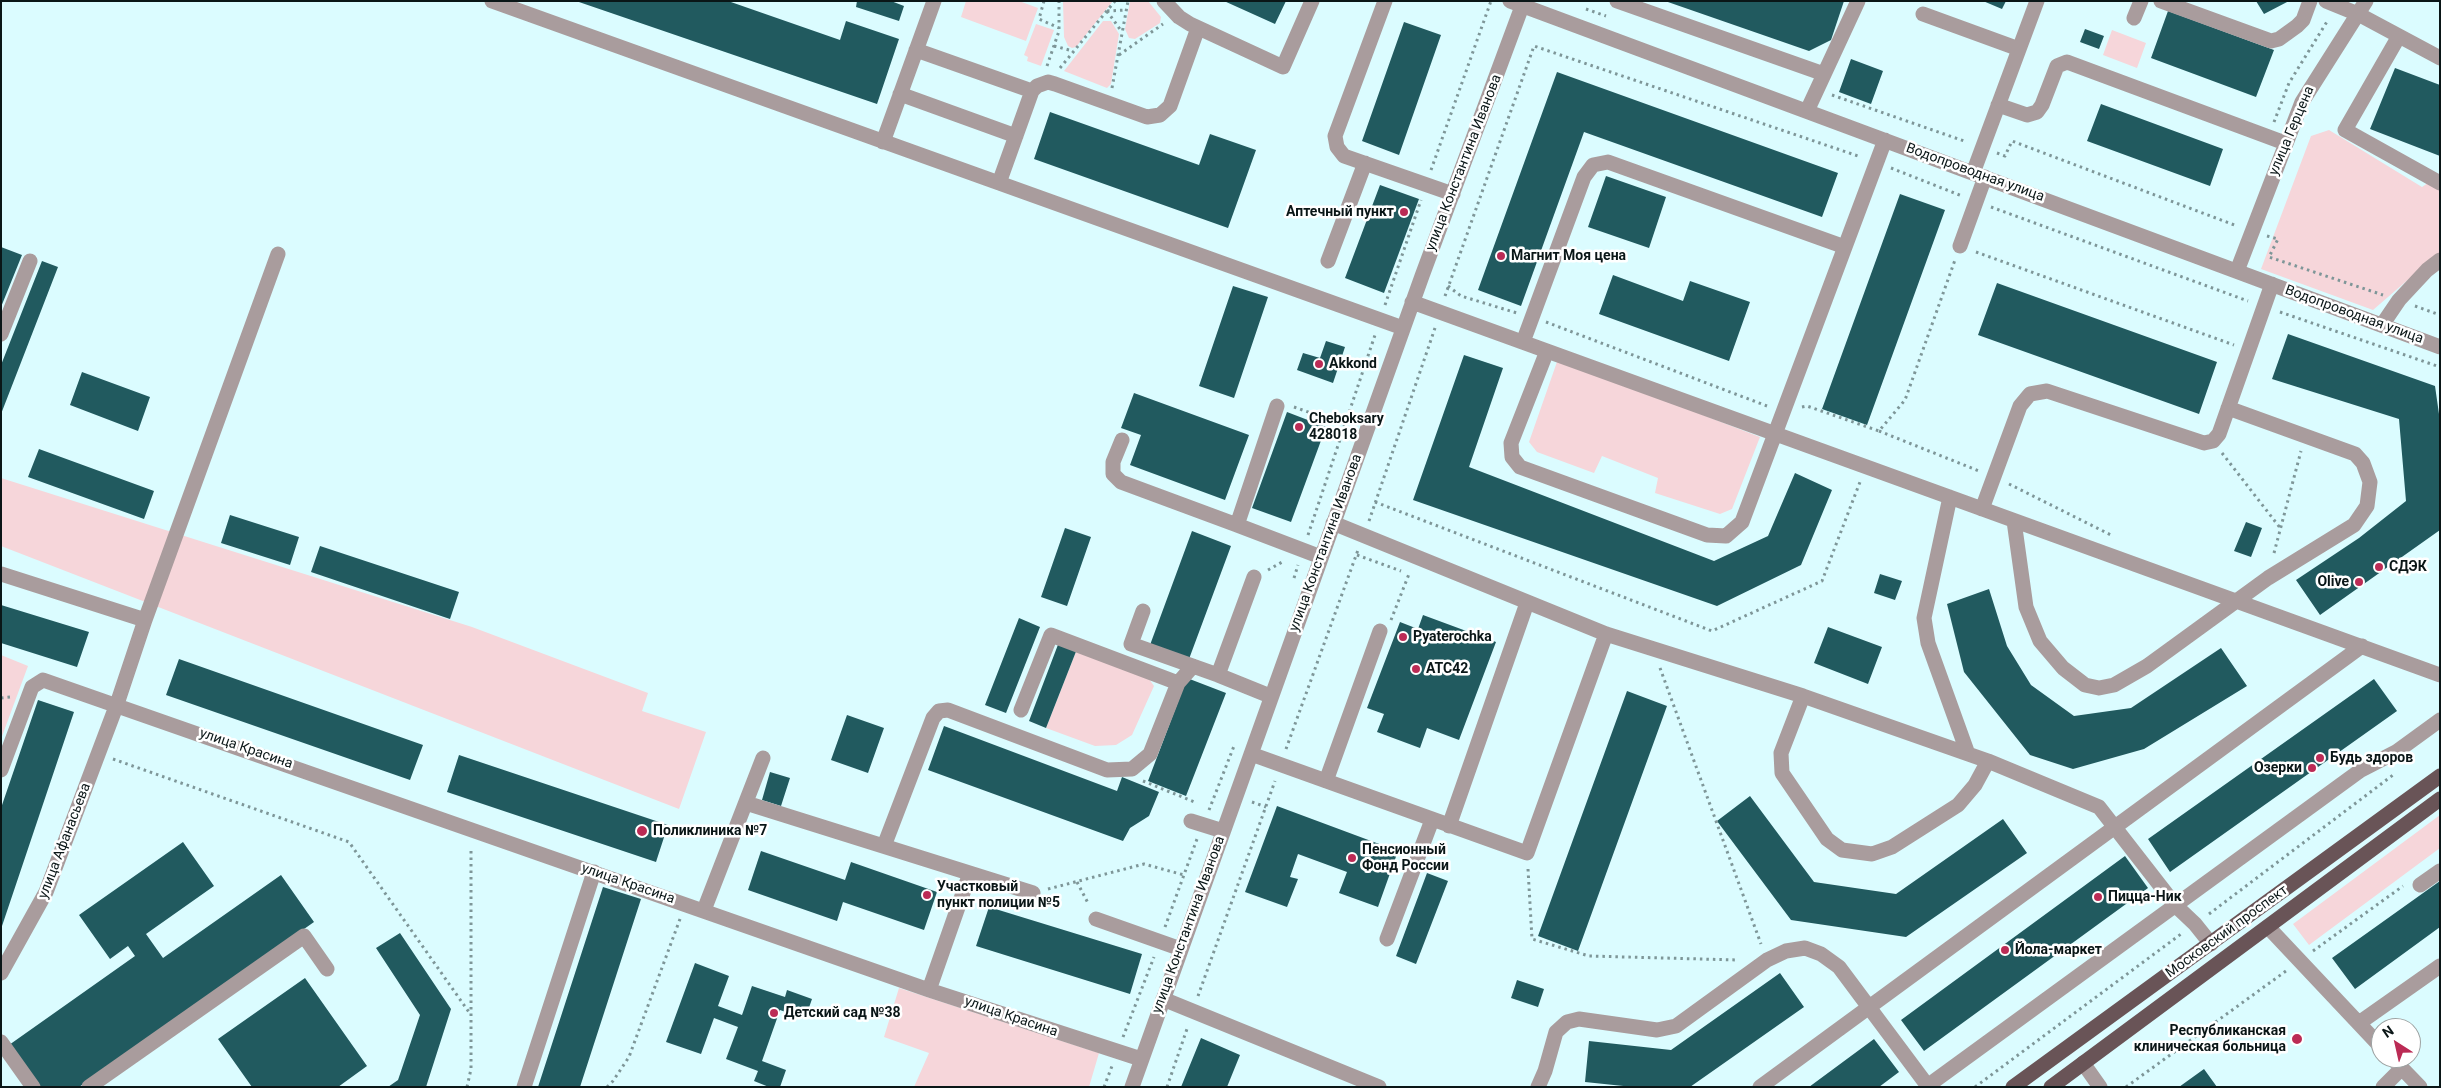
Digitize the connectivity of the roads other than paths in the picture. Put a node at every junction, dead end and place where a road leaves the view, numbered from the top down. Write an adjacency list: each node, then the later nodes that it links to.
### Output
1 (492, 1): 29 (street)
2 (934, 1): 20 (street)
3 (1164, 1): 17 (street)
4 (1312, 1): 17 (street)
5 (1384, 1): 31 (street)
6 (1617, 1): 22 (street)
7 (1858, 1): 22 (street)
8 (2037, 1): 19 (street)
9 (2141, 1): 16 (street)
10 (2161, 1): 11 (street)
11 (2310, 1)
12 (2326, 1): 14 (street)
13 (1519, 3): 26 (street, Водопроводная улица); 35 (street, улица Константина Иванова)
14 (2362, 7): 18 (street); 30 (street, улица Герцена)
15 (1923, 14): 19 (street)
16 (2134, 18)
17 (1198, 28): 23 (street)
18 (2399, 36): 21 (street); 34 (street)
19 (2019, 49): 25 (street)
20 (916, 50): 23 (street); 24 (street)
21 (2440, 58)
22 (1824, 74): 26 (street)
23 (1040, 86): 27 (street)
24 (900, 94): 27 (street); 29 (street)
25 (1998, 105): 30 (street); 32 (street)
26 (1807, 111): 28 (street, Водопроводная улица)
27 (1016, 136): 33 (street)
28 (1885, 140): 32 (street, Водопроводная улица); 37 (street)
29 (883, 142): 33 (street)
30 (2285, 143): 42 (street, улица Герцена)
31 (1365, 164): 35 (street); 41 (street)
32 (1980, 175): 36 (street); 42 (street, Водопроводная улица)
33 (999, 183): 46 (street)
34 (2440, 183)
35 (1452, 194): 44 (street, улица Константина Иванова)
36 (1960, 246)
37 (1845, 247): 48 (street); 53 (street)
38 (278, 254): 66 (street, улица Афанасьева)
39 (2440, 260): 45 (street)
40 (30, 261): 47 (street)
41 (1328, 261)
42 (2237, 271): 43 (street, Водопроводная улица)
43 (2272, 284): 45 (street, Водопроводная улица); 52 (street)
44 (1412, 302): 46 (street, улица Константина Иванова); 48 (street)
45 (2382, 325): 49 (street, Водопроводная улица)
46 (1403, 328): 58 (street, улица Константина Иванова)
47 (1, 334)
48 (1523, 342): 50 (street)
49 (2440, 347)
50 (1547, 351): 53 (street); 53 (street)
51 (1277, 406): 59 (street)
52 (2228, 408): 56 (street); 63 (street)
53 (1774, 434): 55 (street)
54 (1122, 440): 59 (street)
55 (1950, 497): 56 (street); 80 (street)
56 (1982, 509): 57 (street)
57 (2014, 521): 63 (street); 63 (street)
58 (1334, 523): 60 (street, улица Константина Иванова); 64 (street)
59 (1237, 525): 60 (street)
60 (1321, 557): 74 (street, улица Константина Иванова)
61 (1, 574): 66 (street)
62 (1254, 577): 72 (street)
63 (2237, 601): 69 (street)
64 (1527, 603): 68 (street); 90 (street)
65 (1143, 611): 70 (street)
66 (145, 620): 76 (street, улица Афанасьева)
67 (1380, 631): 85 (street)
68 (1606, 634): 75 (street); 90 (street)
69 (2362, 646): 71 (street); 91 (street)
70 (1193, 666): 72 (street); 73 (street)
71 (2440, 674)
72 (1218, 675): 74 (street)
73 (1178, 683): 77 (street); 93 (street)
74 (1270, 696): 79 (street, улица Константина Иванова)
75 (1803, 696): 80 (street); 82 (street)
76 (117, 704): 83 (street, улица Красина); 95 (street, улица Красина); 106 (street, улица Афанасьева)
77 (1021, 710)
78 (2440, 720): 99 (street)
79 (1251, 754): 85 (street); 92 (street, улица Константина Иванова)
80 (1968, 754): 82 (street)
81 (763, 758): 87 (street)
82 (1988, 760): 91 (street)
83 (1, 770)
84 (2440, 776): 104 (main road, Московский проспект)
85 (1326, 781): 88 (street)
86 (2440, 799): 102 (main road, Московский проспект)
87 (746, 803): 93 (street); 100 (street)
88 (1432, 820): 90 (street); 103 (street)
89 (1191, 821): 92 (street)
90 (1449, 826)
91 (2117, 828): 99 (street); 112 (street)
92 (1223, 831): 105 (street, улица Константина Иванова)
93 (884, 846): 96 (street)
94 (2440, 871): 97 (street)
95 (594, 872): 100 (street, улица Красина); 123 (street)
96 (970, 873): 98 (street); 110 (street)
97 (2414, 884)
98 (1033, 893)
99 (2176, 906): 104 (street); 120 (street)
100 (704, 910): 110 (street, улица Красина)
101 (1096, 919): 105 (street)
102 (2268, 927): 113 (street); 117 (main road, Московский проспект)
103 (1387, 939)
104 (2211, 944): 128 (main road, Московский проспект)
105 (1181, 948): 111 (street, улица Константина Иванова)
106 (7, 953): 109 (street, улица Афанасьева)
107 (2440, 966): 113 (street)
108 (327, 969): 122 (street)
109 (1, 973)
110 (929, 990): 116 (street, улица Красина)
111 (1163, 999): 116 (street, улица Константина Иванова); 125 (street)
112 (1870, 1008): 120 (street); 126 (street); 127 (street)
113 (2359, 1023): 114 (street)
114 (2371, 1036)
115 (1, 1042): 121 (street)
116 (1142, 1059): 124 (street, улица Константина Иванова)
117 (2083, 1064): 129 (main road, Московский проспект); 130 (street)
118 (2394, 1068): 131 (street)
119 (2402, 1068): 132 (street)
120 (1927, 1086)
121 (33, 1087)
122 (89, 1087)
123 (524, 1087)
124 (1132, 1087)
125 (1379, 1087)
126 (1538, 1087)
127 (1760, 1087)
128 (2013, 1087)
129 (2051, 1087)
130 (2100, 1087)
131 (2383, 1087)
132 (2420, 1087)

